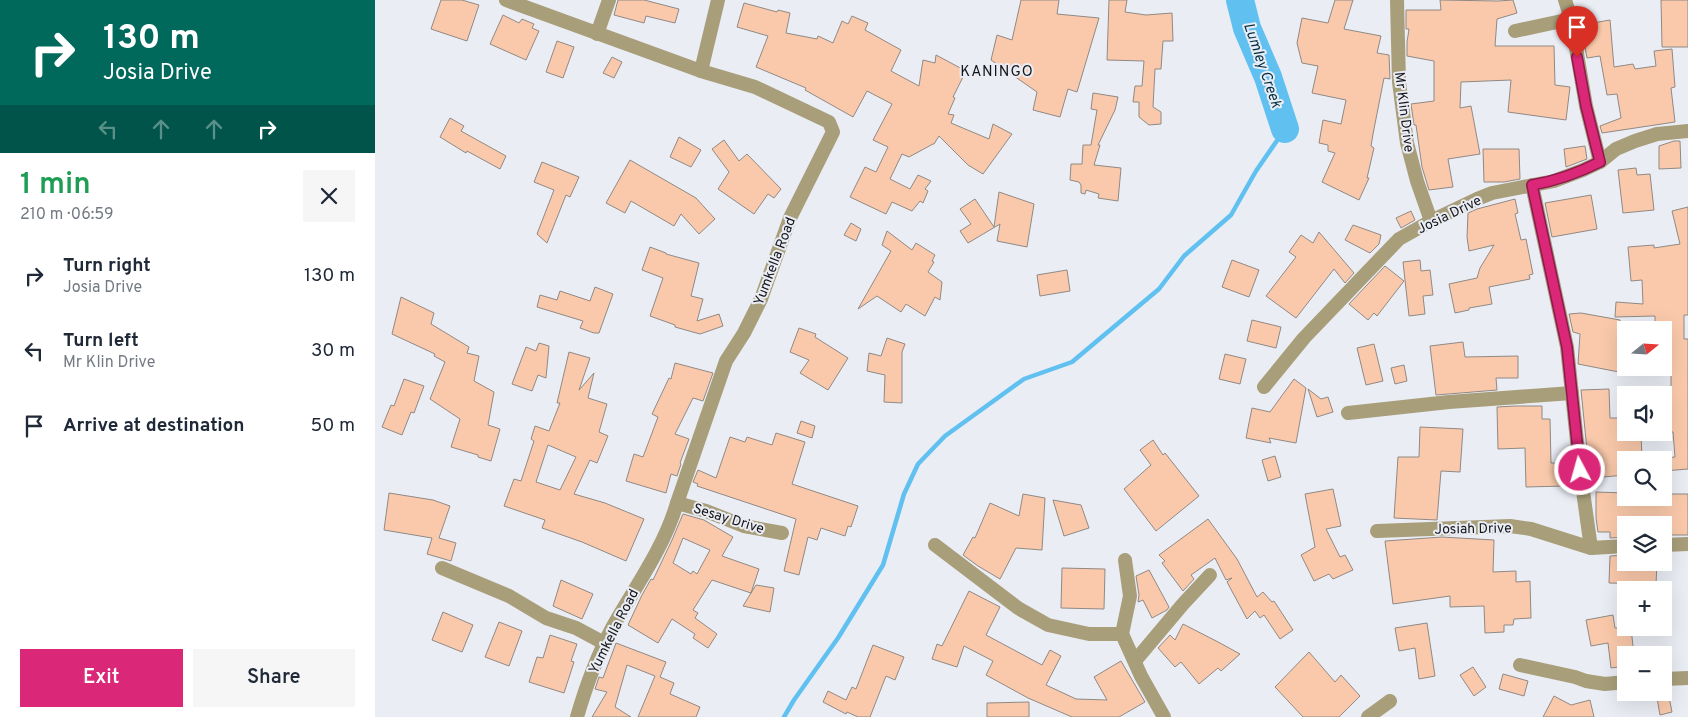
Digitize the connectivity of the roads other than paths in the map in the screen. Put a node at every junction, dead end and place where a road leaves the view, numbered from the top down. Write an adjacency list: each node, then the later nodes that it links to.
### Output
1 (506, 0): 8 (street, Yumkella Road)
2 (609, 0): 8 (street)
3 (718, 0): 9 (street)
4 (1397, 0): 13 (street, Mr Klin Drive)
5 (1565, 0): 6 (street)
6 (1571, 19): 7 (street); 11 (street)
7 (1515, 31)
8 (597, 34): 9 (street, Yumkella Road)
9 (701, 71): 17 (street, Yumkella Road)
10 (1688, 131): 11 (street, Josia Drive)
11 (1600, 162): 12 (street, Josia Drive)
12 (1532, 185): 13 (street, Josia Drive); 15 (street)
13 (1431, 221): 14 (street, Josia Drive)
14 (1264, 387)
15 (1572, 394): 16 (street); 24 (street)
16 (1348, 413)
17 (677, 503): 19 (street, Sesay Drive); 29 (street, Yumkella Road)
18 (1377, 531): 24 (street, Josiah Drive)
19 (782, 533)
20 (1688, 544): 22 (street)
21 (935, 545): 28 (street)
22 (1672, 545)
23 (1617, 547): 24 (street, Josiah Drive)
24 (1591, 548)
25 (1125, 560): 28 (street)
26 (442, 568): 29 (street)
27 (1210, 575): 30 (street)
28 (1122, 634): 30 (street)
29 (604, 643): 36 (street, Yumkella Road)
30 (1135, 661): 37 (street)
31 (1520, 665): 34 (street)
32 (1688, 678): 33 (street)
33 (1672, 679)
34 (1617, 683)
35 (1390, 701): 38 (street)
36 (577, 717)
37 (1164, 717)
38 (1368, 717)

